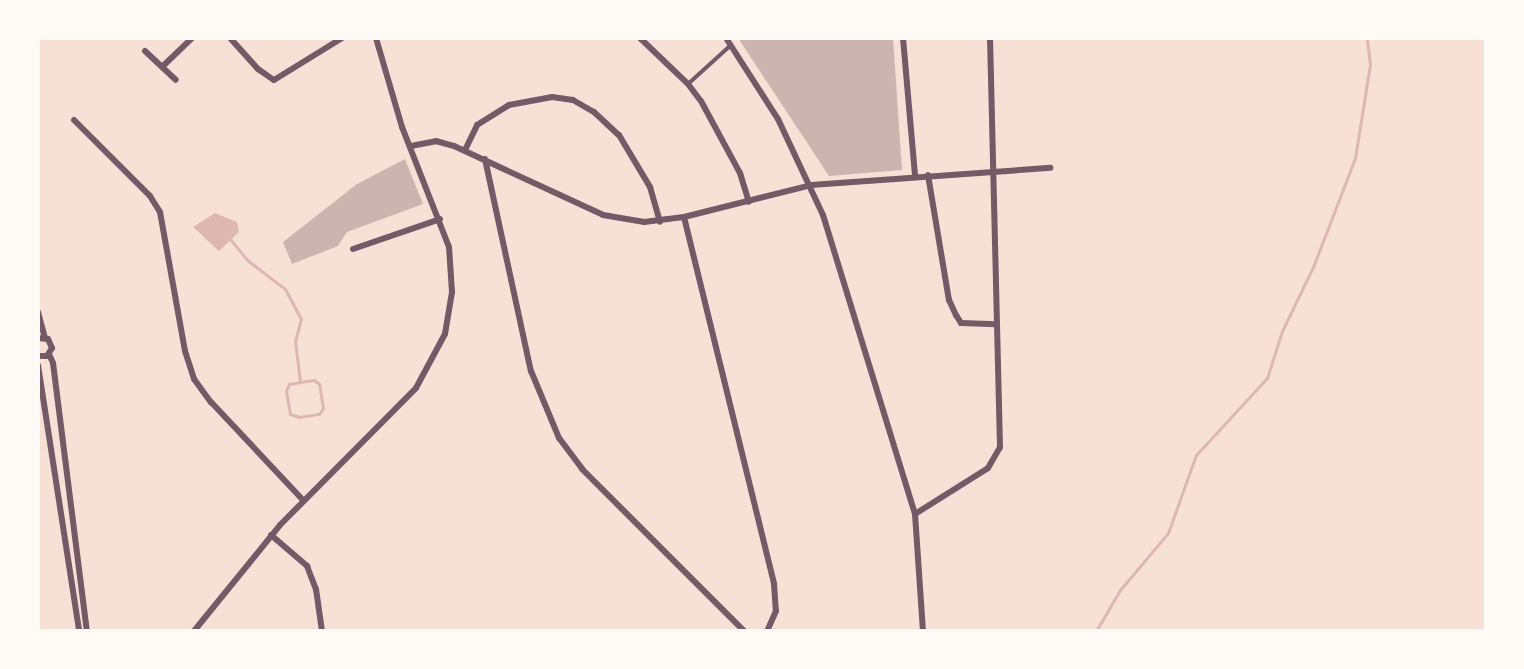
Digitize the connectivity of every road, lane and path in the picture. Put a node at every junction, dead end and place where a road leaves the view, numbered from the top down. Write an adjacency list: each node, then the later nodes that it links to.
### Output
1 (192, 38): 11 (street)
2 (230, 38): 3 (street)
3 (342, 38)
4 (376, 38): 15 (street)
5 (640, 38): 13 (street)
6 (726, 38): 9 (street)
7 (903, 38): 21 (street)
8 (990, 38): 19 (street)
9 (731, 45): 13 (street); 22 (street)
10 (145, 51): 11 (street)
11 (162, 67): 12 (street)
12 (176, 80)
13 (688, 84): 23 (street)
14 (74, 120): 34 (street)
15 (411, 146): 16 (street); 25 (street)
16 (465, 150): 17 (street); 26 (street)
17 (485, 159): 26 (street); 41 (street)
18 (1050, 168): 19 (street)
19 (993, 174): 20 (street); 29 (street)
20 (928, 175): 21 (street); 29 (street)
21 (915, 176): 22 (street)
22 (811, 185): 23 (street); 35 (street)
23 (749, 202): 24 (street)
24 (684, 217): 26 (street); 42 (street)
25 (440, 219): 27 (street); 34 (street)
26 (660, 222)
27 (353, 249)
28 (38, 312): 30 (street)
29 (997, 324): 35 (street)
30 (42, 338): 31 (street)
31 (49, 354): 32 (street); 38 (street)
32 (38, 356)
33 (38, 365): 37 (street)
34 (303, 500): 36 (street)
35 (915, 514): 43 (street)
36 (271, 535): 39 (street); 40 (street)
37 (79, 631)
38 (87, 631)
39 (194, 631)
40 (322, 631)
41 (744, 631)
42 (767, 631)
43 (923, 631)

